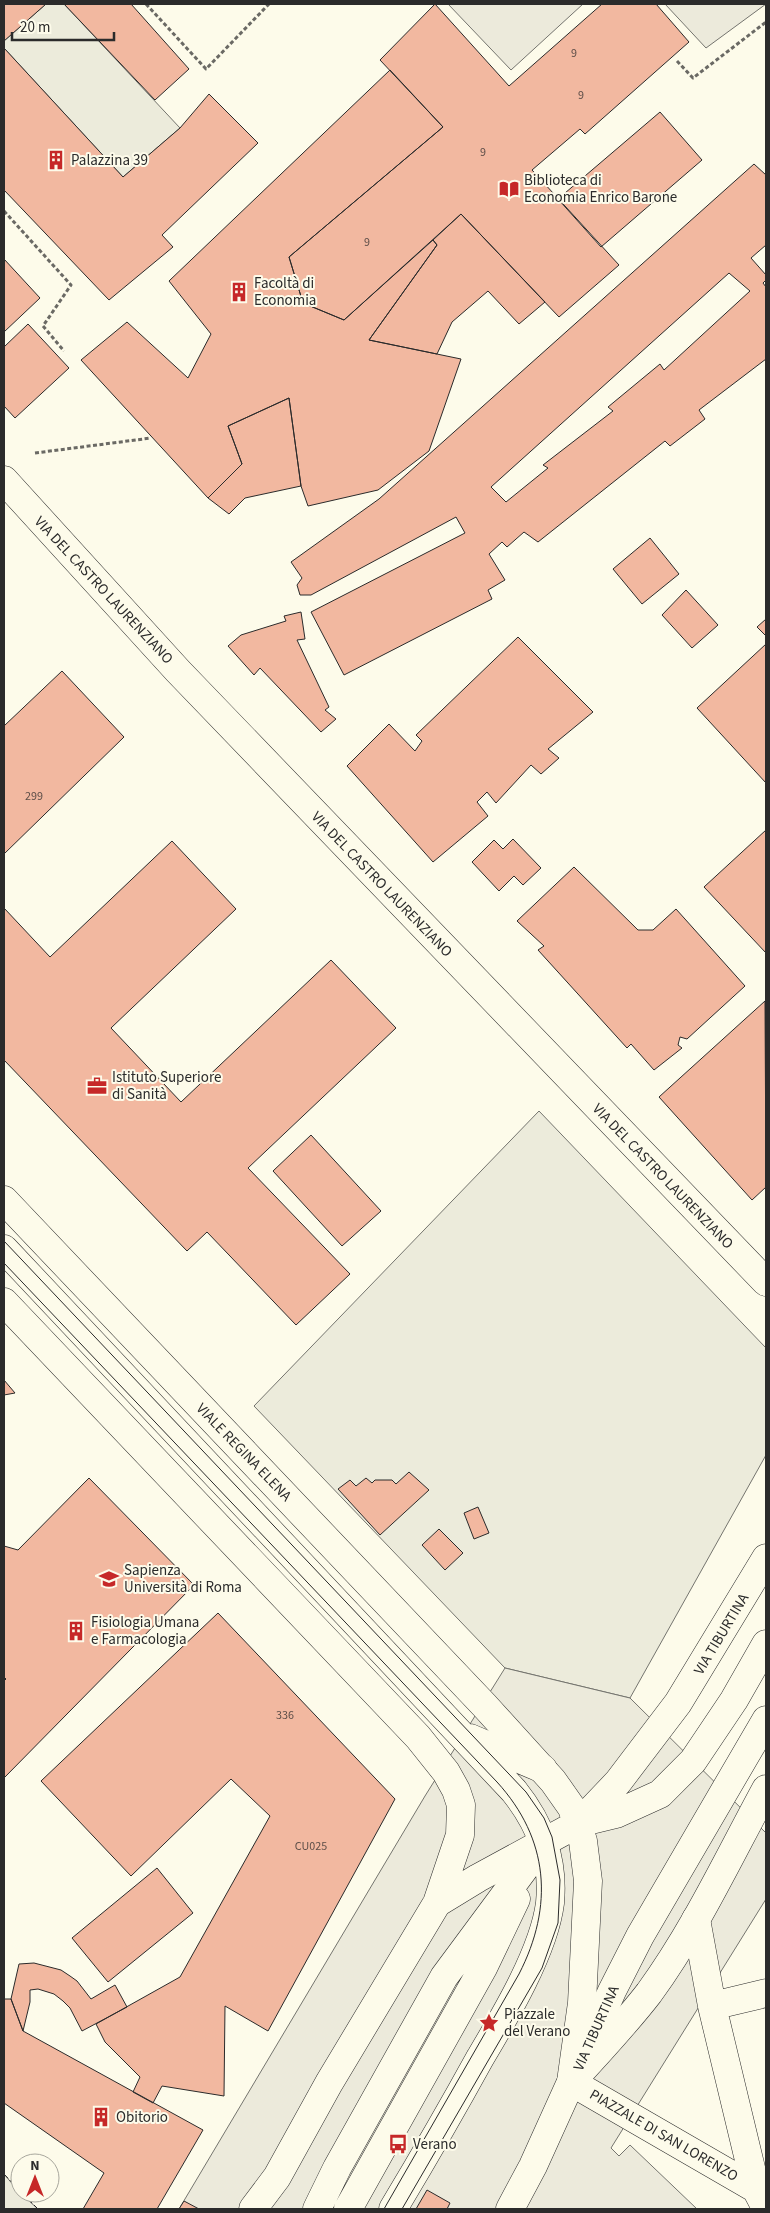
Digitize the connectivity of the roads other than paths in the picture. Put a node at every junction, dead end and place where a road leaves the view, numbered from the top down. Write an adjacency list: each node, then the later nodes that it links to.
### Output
1 (4, 480): 4 (main road, VIA DEL CASTRO LAURENZIANO)
2 (4, 1200): 10 (main road, VIALE REGINA ELENA)
3 (4, 1249): 9 (main road)
4 (766, 1282)
5 (4, 1302): 12 (main road)
6 (766, 1558): 13 (main road, VIA TIBURTINA)
7 (766, 1644): 13 (main road)
8 (766, 1720): 19 (main road, VIA TIBURTINA)
9 (459, 1734): 10 (main road); 12 (main road); 14 (main road)
10 (543, 1769): 13 (main road)
11 (766, 1789): 16 (main road, VIA TIBURTINA)
12 (456, 1790): 15 (main road)
13 (579, 1822): 14 (main road); 19 (main road)
14 (544, 1842): 15 (main road); 24 (main road); 25 (main road); 26 (main road)
15 (437, 1903): 20 (main road)
16 (696, 1920): 18 (main road, PIAZZALE DI SAN LORENZO); 19 (main road, VIA TIBURTINA)
17 (766, 1993): 18 (main road)
18 (712, 2006): 21 (main road, PIAZZALE DI SAN LORENZO)
19 (572, 2082): 21 (main road, PIAZZALE DI SAN LORENZO); 27 (main road)
20 (277, 2177): 22 (main road); 23 (main road)
21 (763, 2195)
22 (253, 2209)
23 (274, 2209)
24 (317, 2209)
25 (348, 2209)
26 (393, 2209)
27 (510, 2209)

